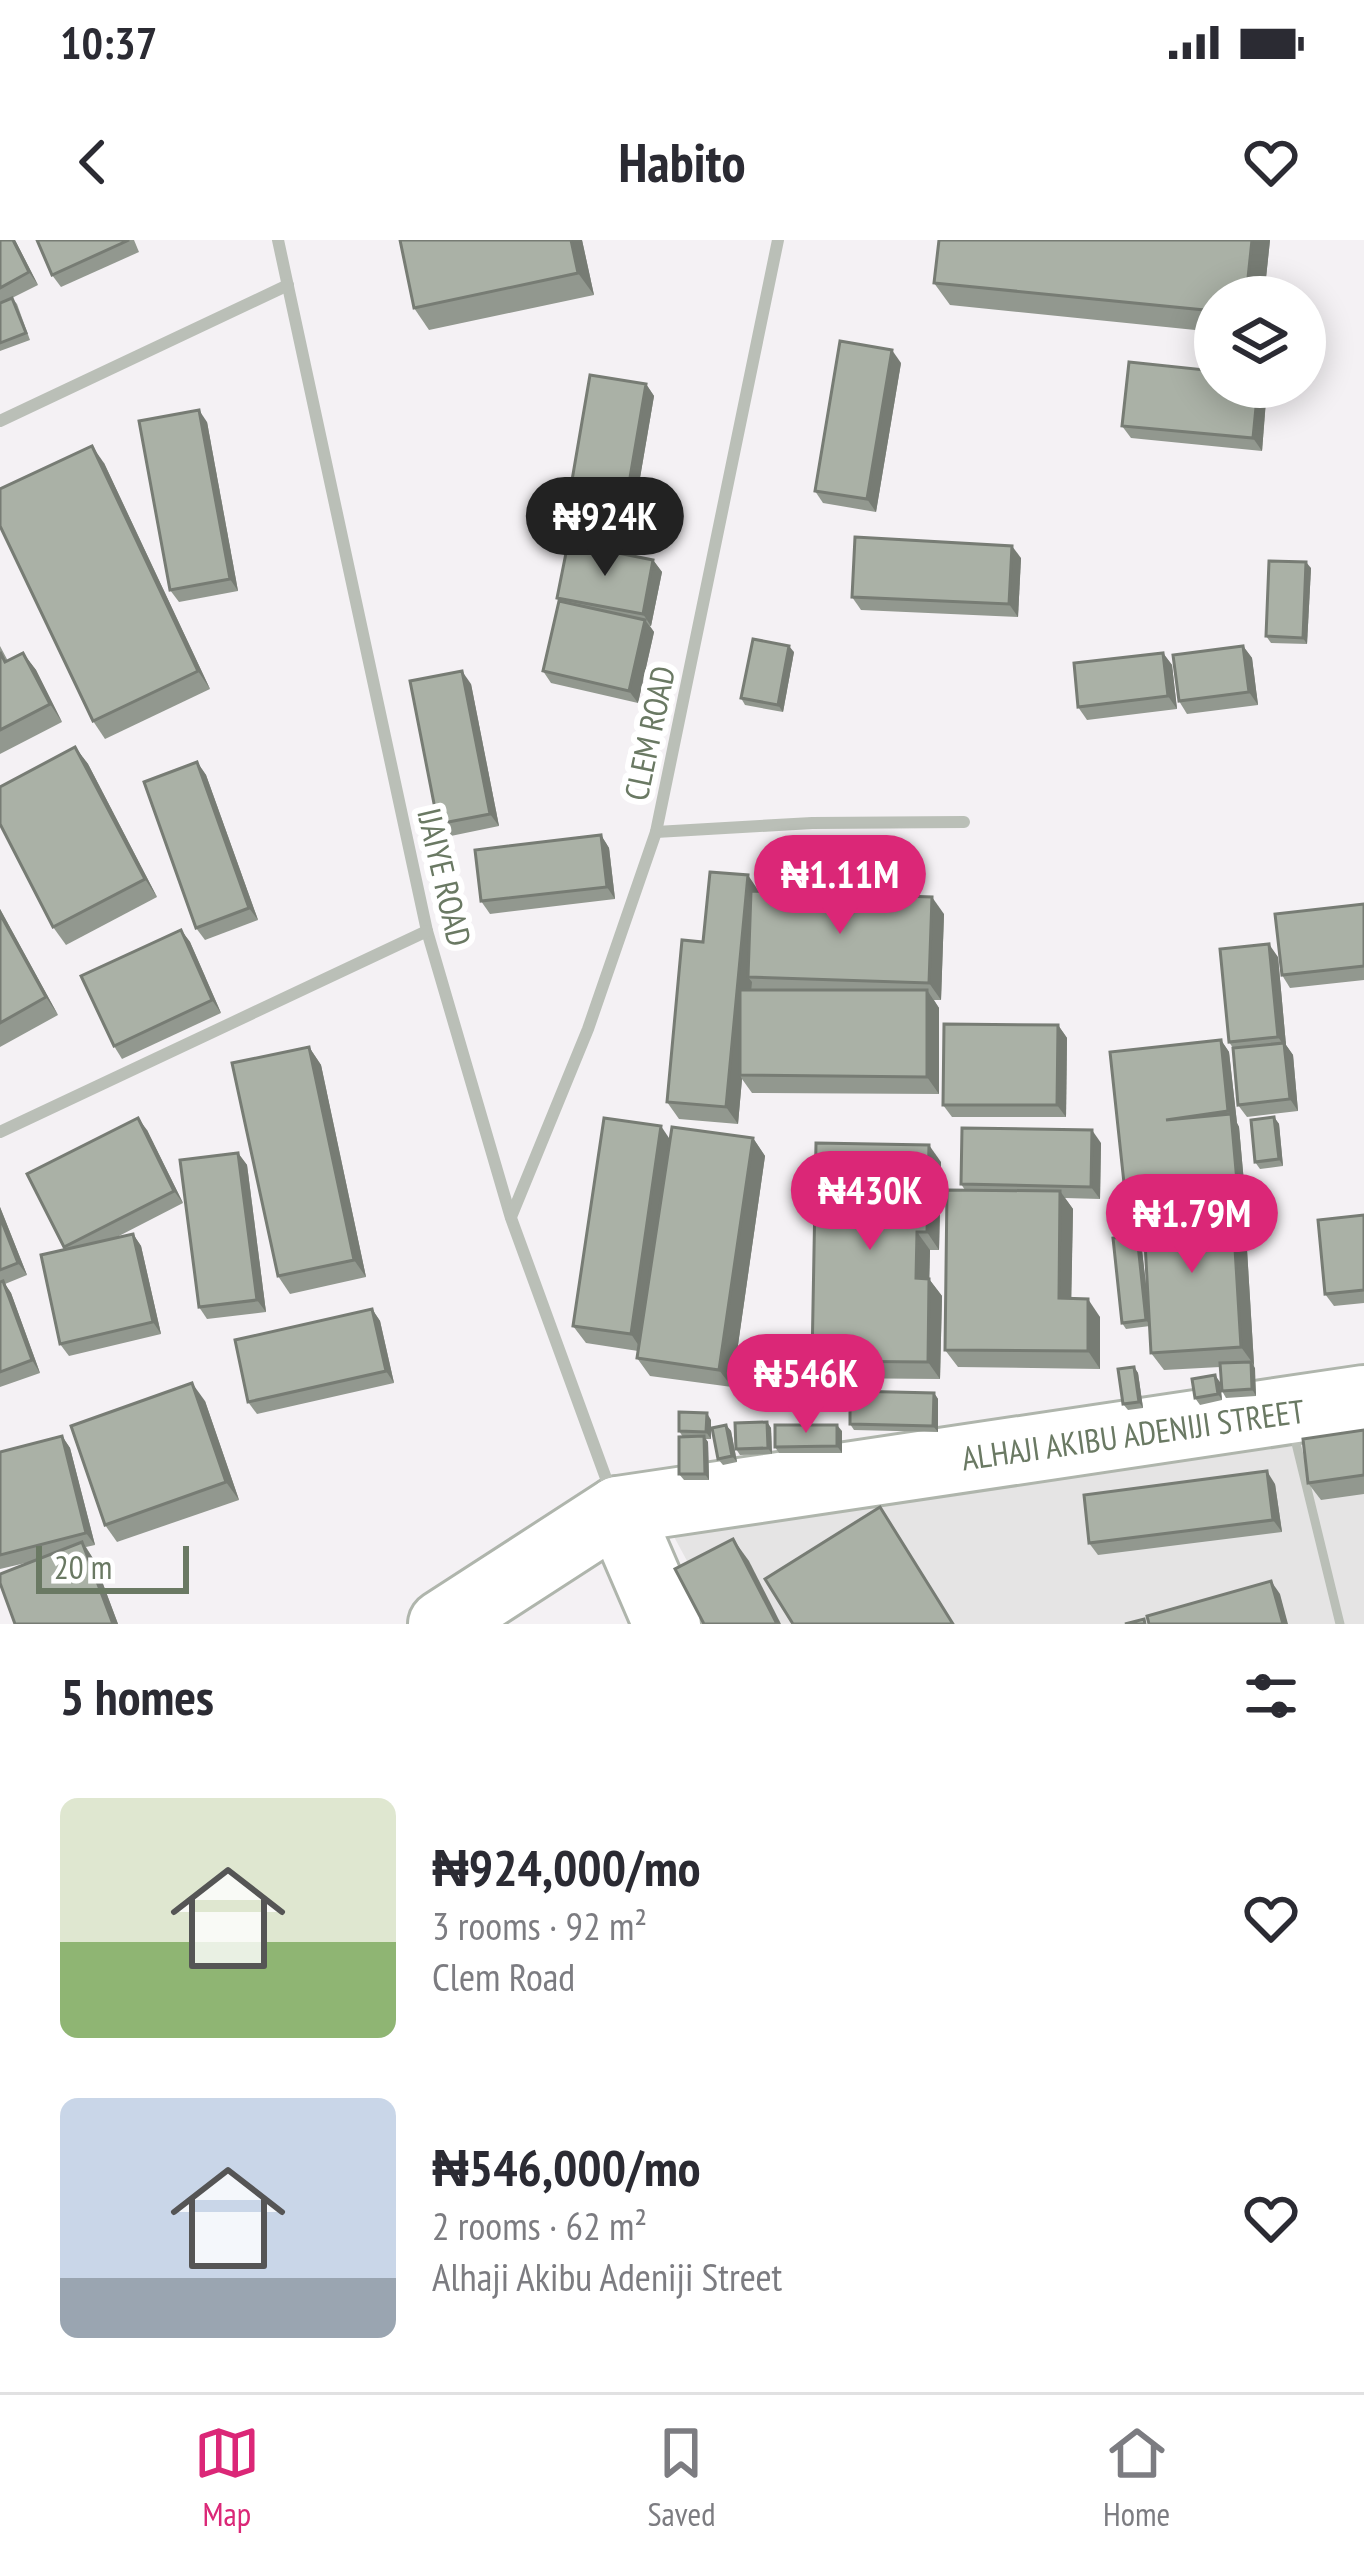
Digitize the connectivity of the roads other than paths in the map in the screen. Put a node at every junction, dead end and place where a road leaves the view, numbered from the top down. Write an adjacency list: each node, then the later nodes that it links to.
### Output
1 (278, 240): 3 (street, IJAIYE ROAD)
2 (778, 240): 6 (street, CLEM ROAD)
3 (288, 285): 4 (street); 7 (street, IJAIYE ROAD)
4 (0, 422)
5 (964, 822): 6 (street)
6 (656, 832): 9 (street, CLEM ROAD)
7 (428, 931): 8 (street); 9 (street, IJAIYE ROAD)
8 (0, 1132)
9 (511, 1218): 12 (street, IJAIYE ROAD)
10 (1364, 1399): 11 (street, ALHAJI AKIBU ADENIJI STREET)
11 (1288, 1412): 12 (street, ALHAJI AKIBU ADENIJI STREET); 15 (lane)
12 (618, 1510): 13 (street); 14 (street)
13 (442, 1624)
14 (667, 1624)
15 (1340, 1624)

